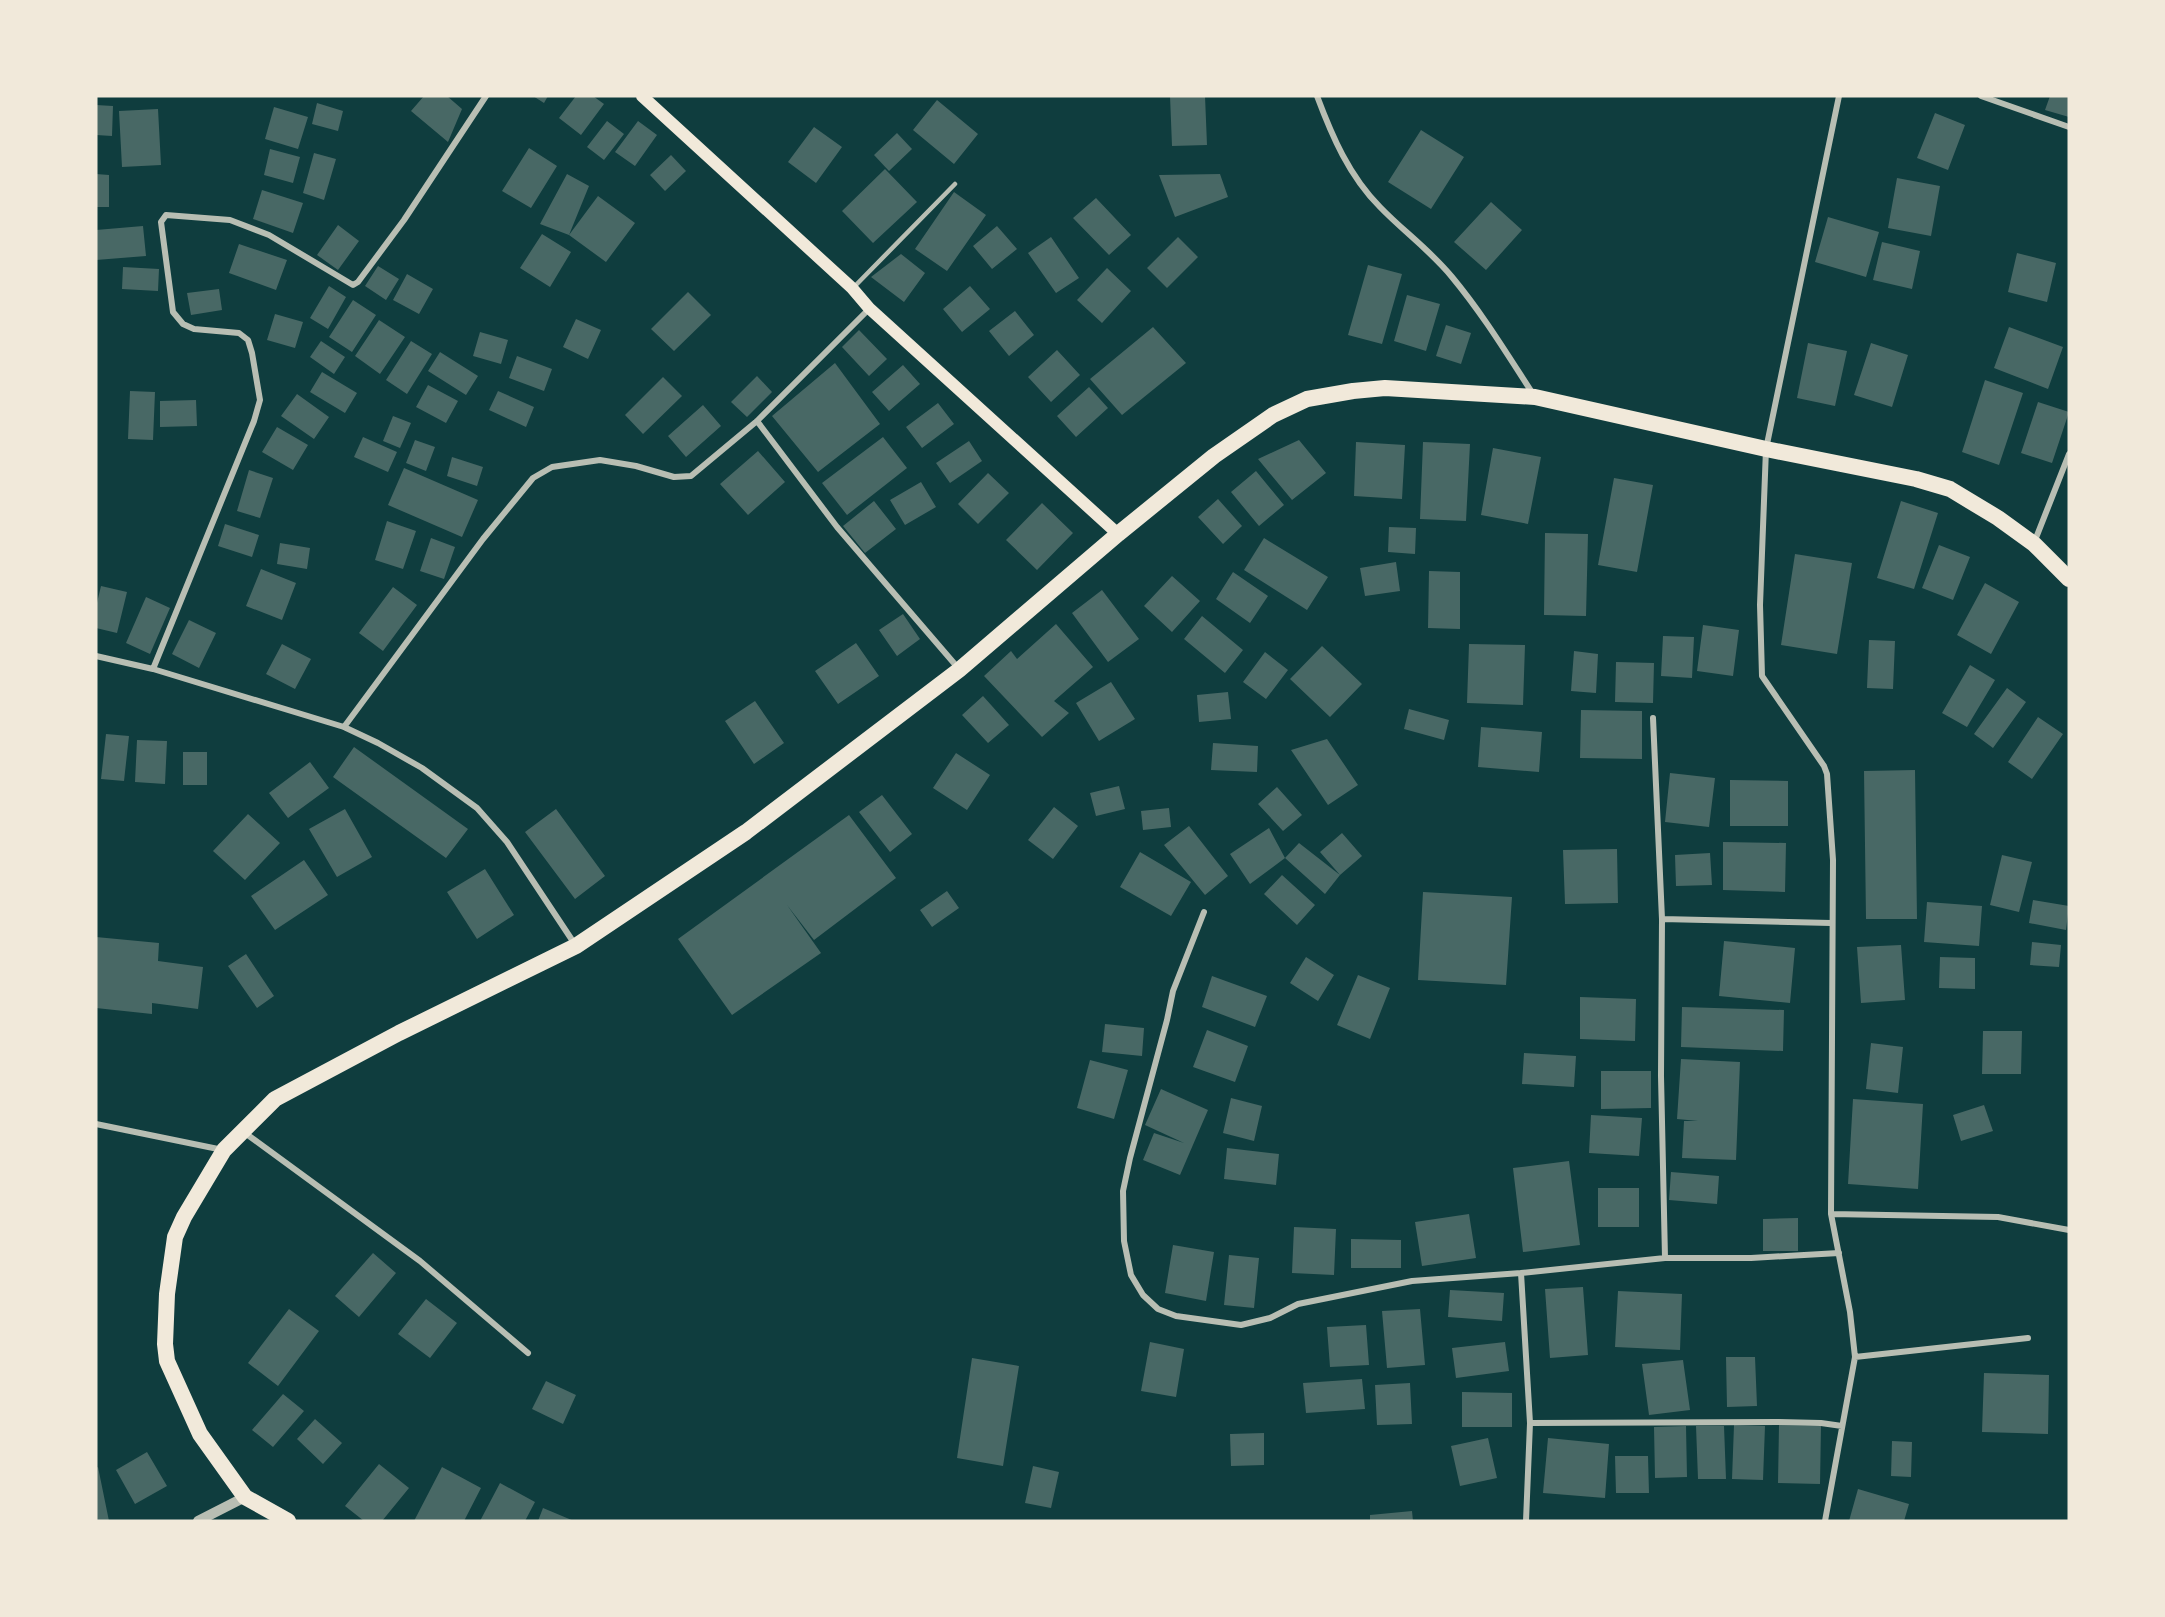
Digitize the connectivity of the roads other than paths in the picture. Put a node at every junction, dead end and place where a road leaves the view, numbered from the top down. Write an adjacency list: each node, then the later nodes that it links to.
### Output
1 (486, 96): 18 (street)
2 (642, 96): 8 (main road)
3 (1317, 96): 10 (street)
4 (1839, 96): 12 (street)
5 (1981, 96): 6 (street)
6 (2069, 127)
7 (955, 184): 8 (lane)
8 (852, 288): 9 (main road)
9 (869, 308): 11 (street); 14 (main road)
10 (1535, 397): 12 (highway); 14 (highway)
11 (757, 421): 19 (street); 21 (street)
12 (1766, 449): 15 (highway); 24 (street)
13 (2069, 454): 15 (street)
14 (1118, 534): 19 (highway)
15 (2034, 544): 16 (highway)
16 (2069, 579)
17 (96, 656): 18 (street)
18 (153, 669): 21 (street)
19 (959, 670): 25 (highway)
20 (1653, 718): 23 (street)
21 (344, 727): 25 (street)
22 (1204, 912): 33 (street)
23 (1662, 919): 24 (street); 32 (street)
24 (1831, 923): 29 (street)
25 (576, 946): 27 (highway)
26 (96, 1125): 28 (street)
27 (242, 1131): 28 (highway); 35 (street)
28 (224, 1150): 39 (highway)
29 (1830, 1214): 30 (street); 31 (street)
30 (2069, 1230)
31 (1839, 1253): 32 (street); 36 (street)
32 (1665, 1258): 33 (street)
33 (1521, 1273): 37 (street)
34 (2028, 1338): 36 (street)
35 (528, 1353)
36 (1855, 1357): 38 (street)
37 (1530, 1423): 38 (street); 43 (street)
38 (1842, 1426): 44 (street)
39 (245, 1497): 40 (street); 42 (highway)
40 (209, 1518): 41 (street)
41 (198, 1521)
42 (288, 1521)
43 (1526, 1521)
44 (1825, 1521)

